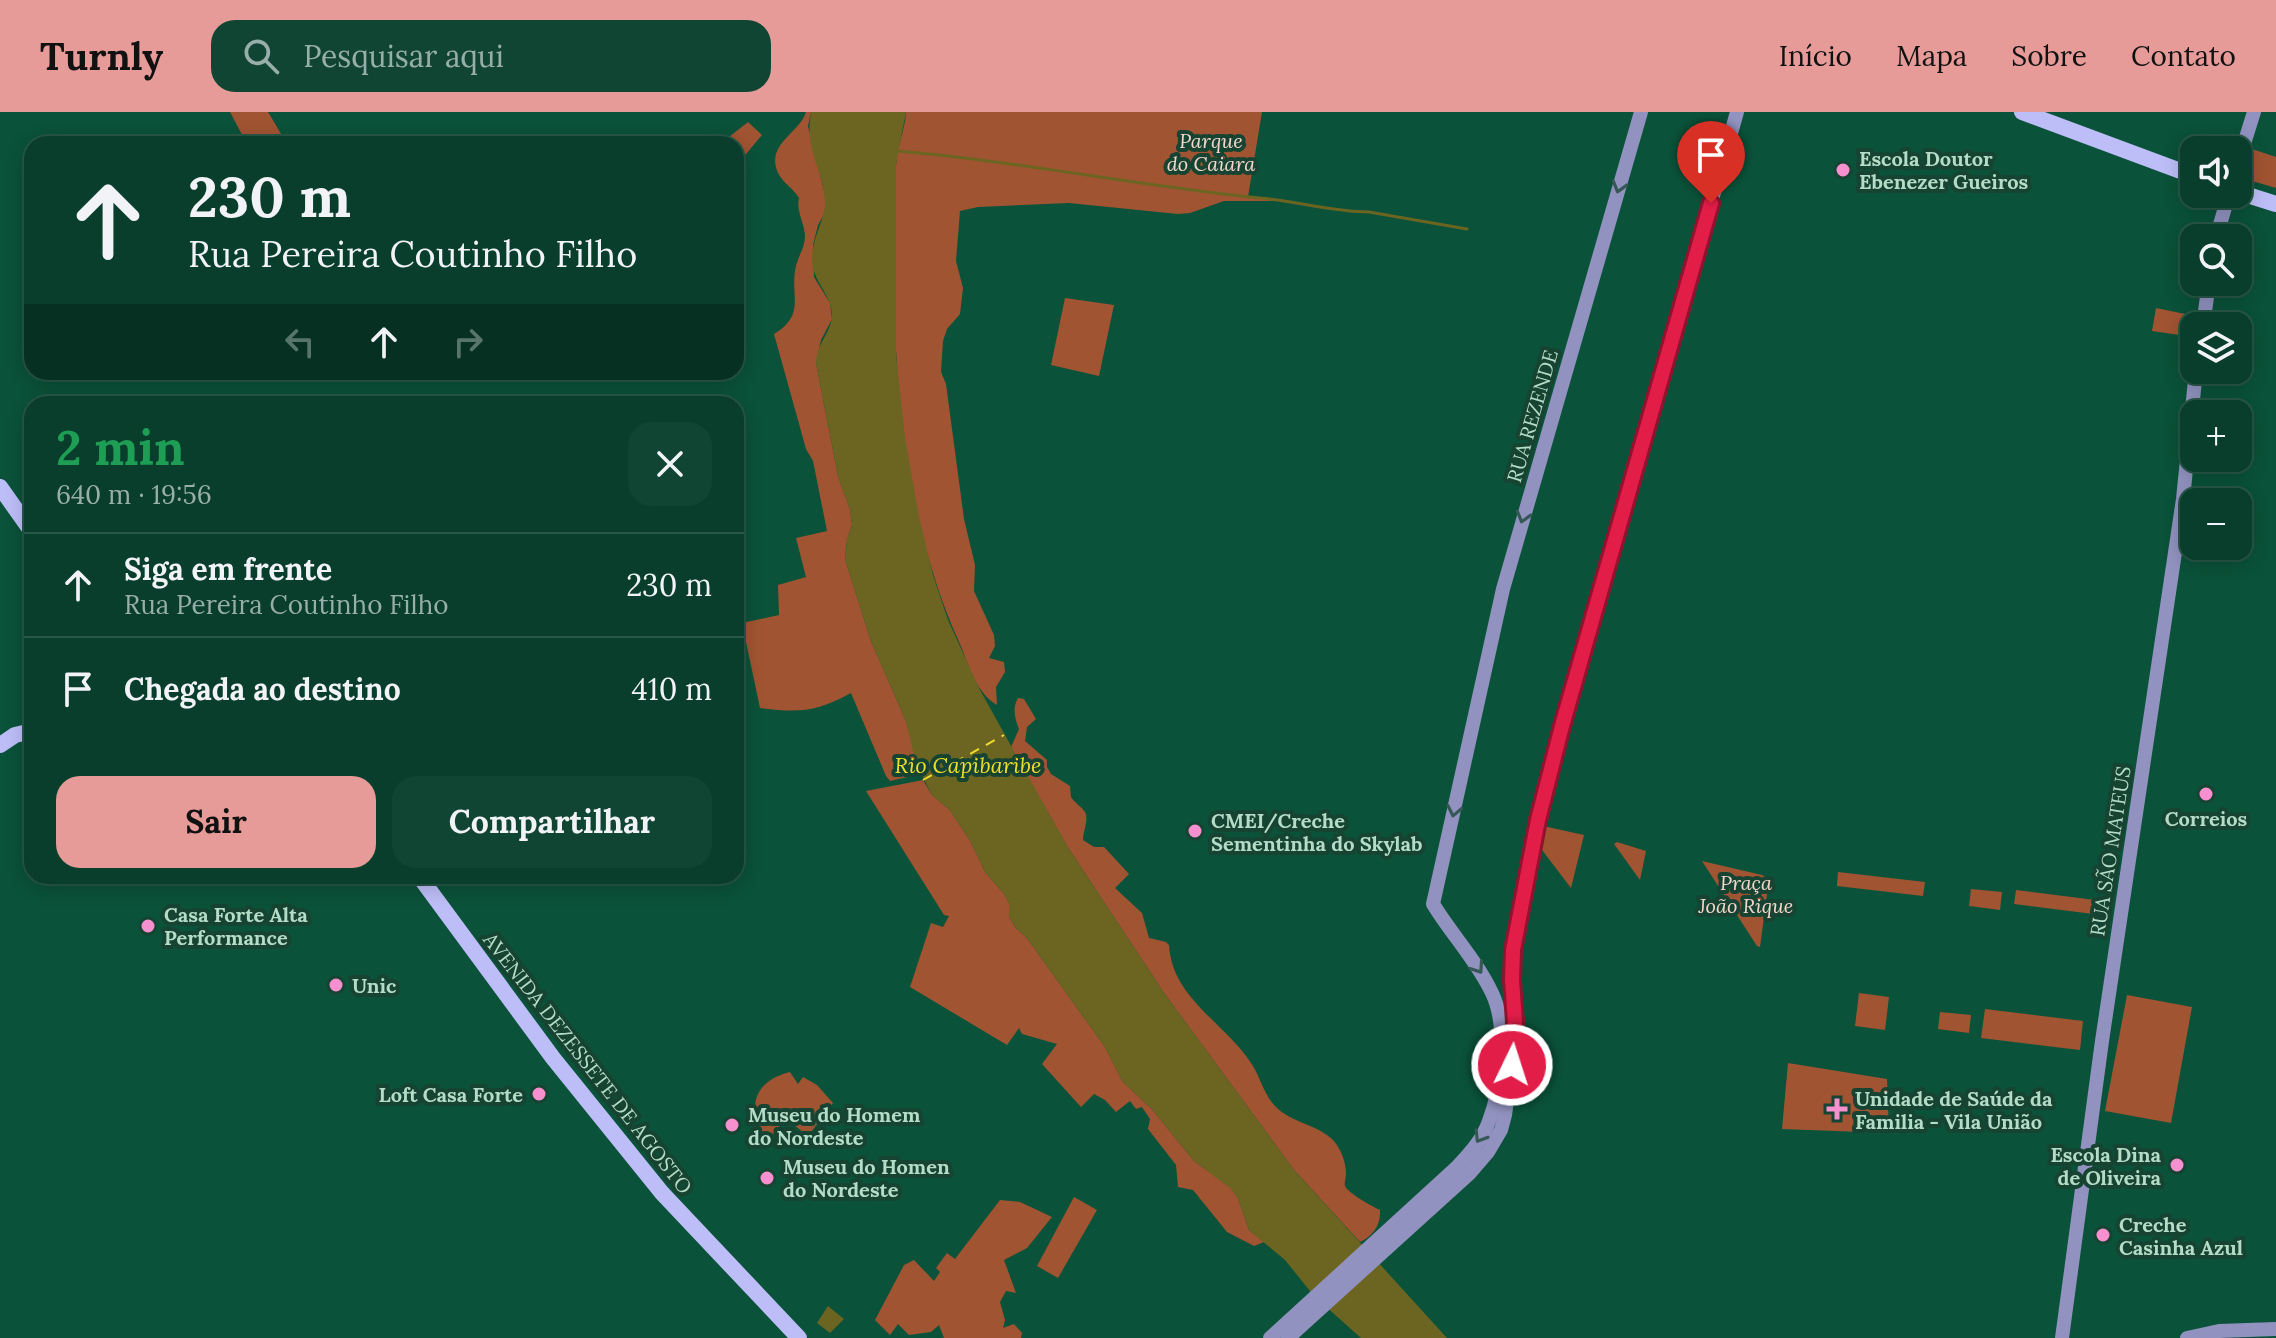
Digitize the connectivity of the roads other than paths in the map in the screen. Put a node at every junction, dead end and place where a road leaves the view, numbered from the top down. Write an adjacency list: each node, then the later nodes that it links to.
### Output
1 (1641, 112): 15 (street, RUA REZENDE, one-way to 15)
2 (1737, 112): 16 (street)
3 (2022, 112): 6 (main road)
4 (2254, 112): 5 (street)
5 (2246, 136)
6 (2180, 171)
7 (2252, 196): 8 (main road)
8 (2276, 204)
9 (2195, 384): 22 (street, RUA SÃO MATEUS)
10 (0, 487): 11 (main road)
11 (24, 521)
12 (24, 733): 13 (main road)
13 (0, 745)
14 (425, 884): 19 (main road, AVENIDA DEZESSETE DE AGOSTO)
15 (1494, 996): 16 (street); 17 (street)
16 (1513, 997): 17 (street)
17 (1506, 1064): 20 (street, one-way to 20); 21 (street)
18 (2276, 1329): 23 (street)
19 (799, 1338)
20 (1270, 1338)
21 (1288, 1338)
22 (2062, 1338)
23 (2187, 1338)

